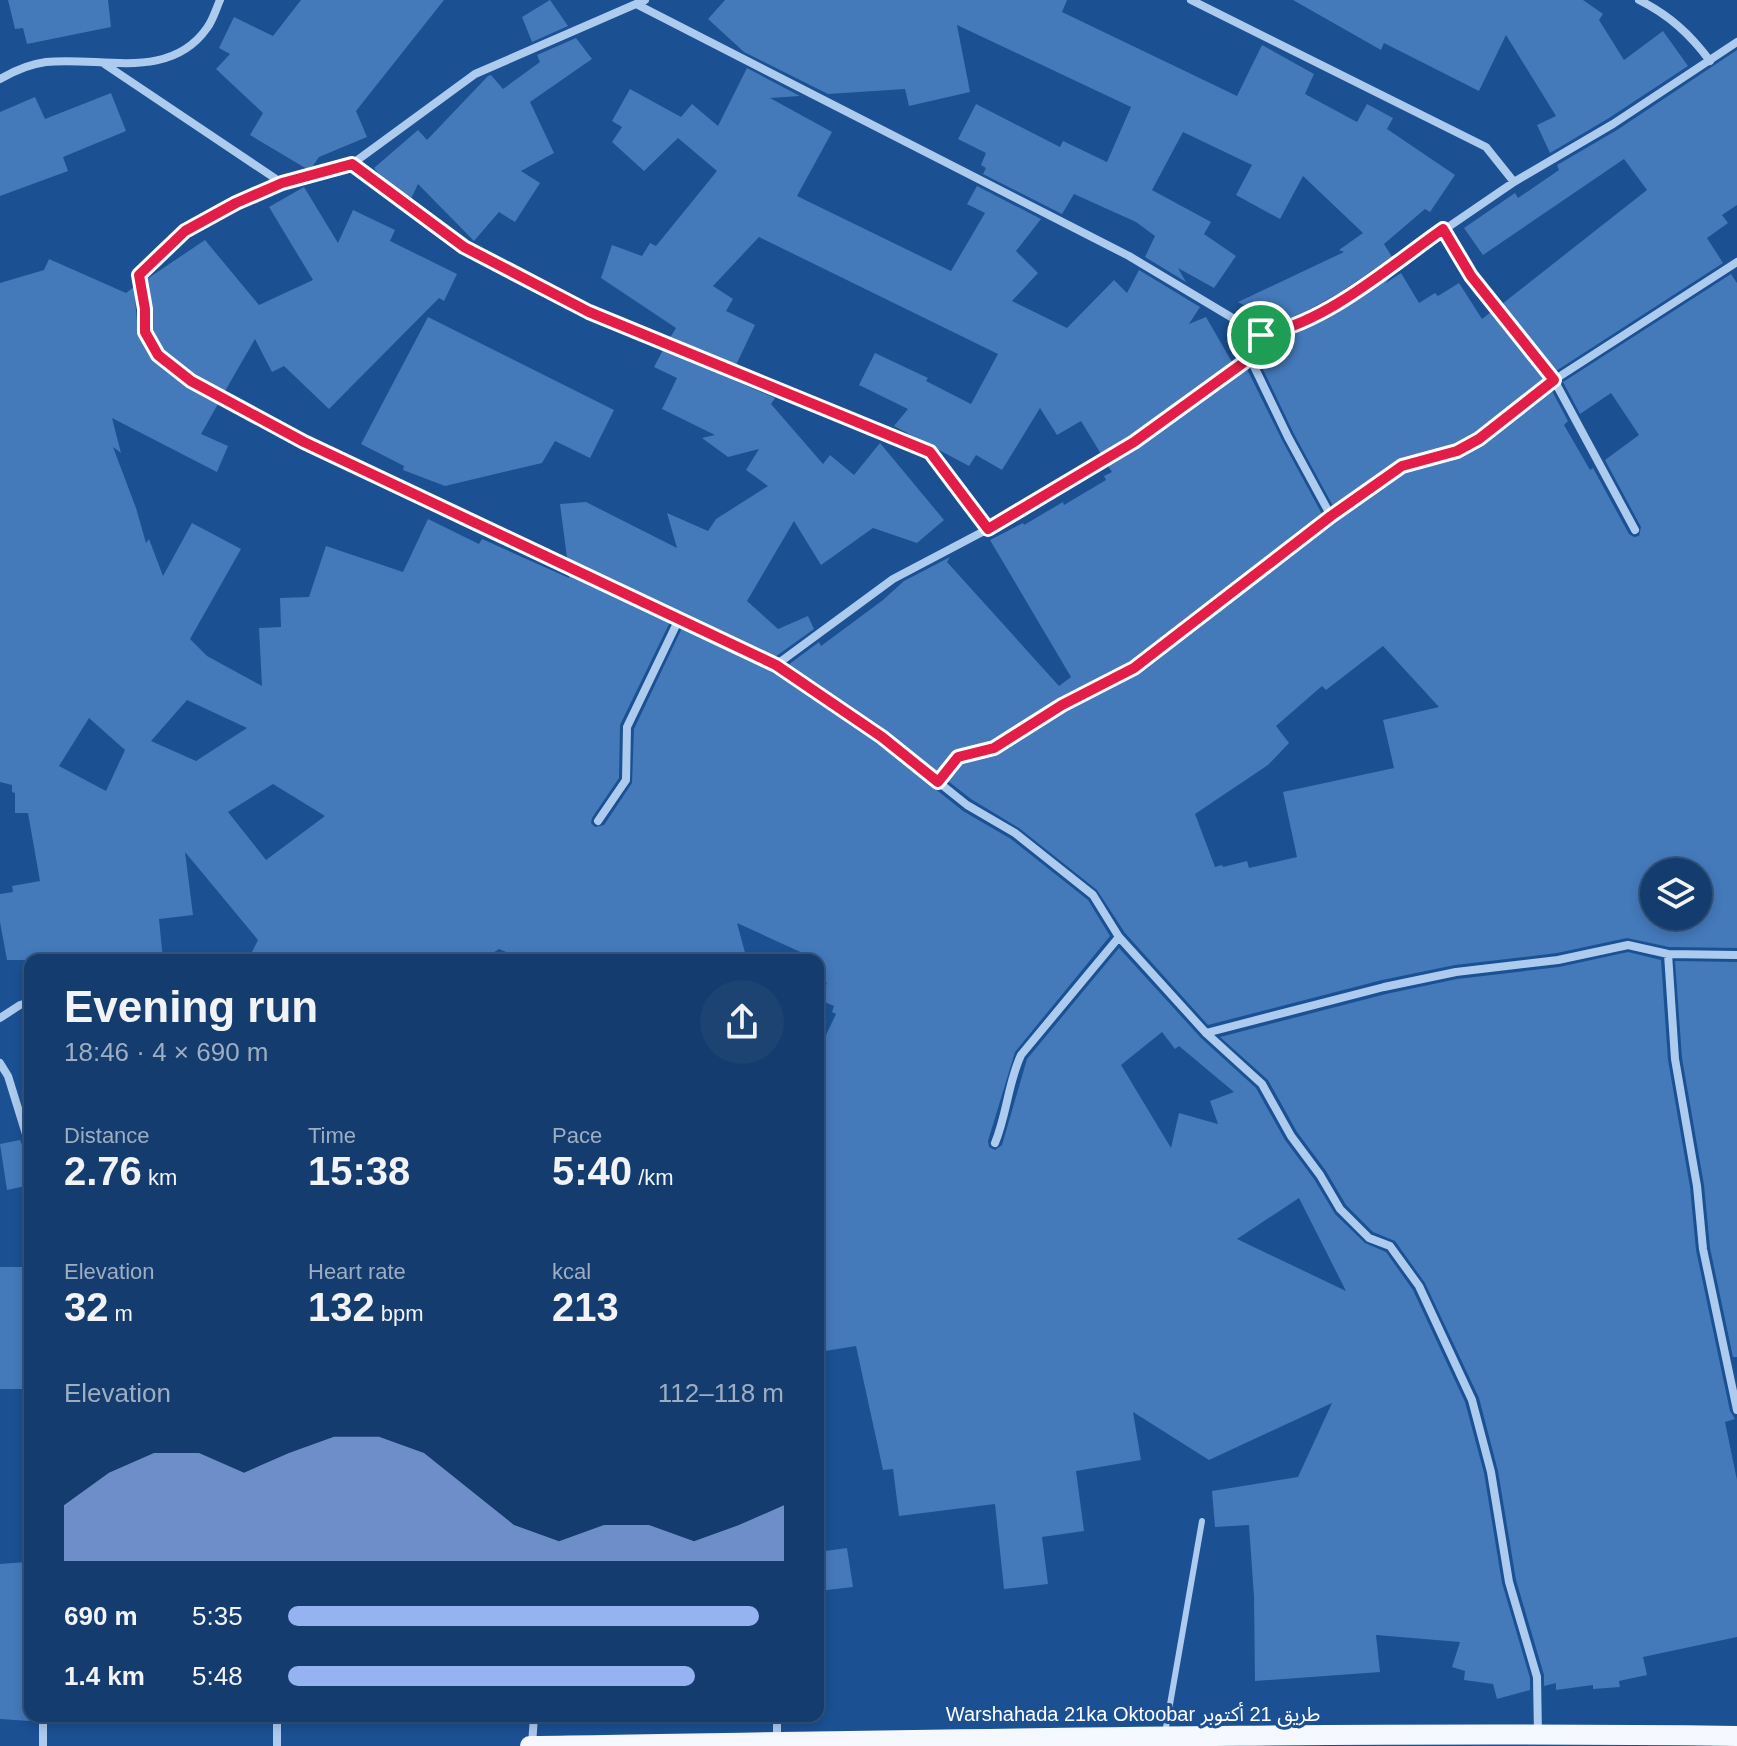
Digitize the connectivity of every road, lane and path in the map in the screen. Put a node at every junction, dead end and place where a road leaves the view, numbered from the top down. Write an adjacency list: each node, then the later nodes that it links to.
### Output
1 (220, 0): 7 (street)
2 (1191, 0): 10 (street)
3 (1639, 0): 6 (street)
4 (642, 2): 9 (street); 14 (street)
5 (1737, 42): 6 (street)
6 (1710, 61): 10 (street)
7 (102, 63): 8 (street); 11 (street)
8 (0, 79)
9 (352, 164): 11 (street); 18 (street)
10 (1514, 182): 12 (street)
11 (282, 183): 20 (street)
12 (1443, 229): 14 (street); 16 (street)
13 (1737, 262): 16 (street)
14 (1261, 335): 15 (street)
15 (1250, 358): 17 (street); 18 (street)
16 (1554, 380): 17 (street); 19 (street)
17 (1331, 516): 22 (street)
18 (988, 529): 21 (street)
19 (1635, 530)
20 (679, 619): 21 (street); 23 (street)
21 (776, 665): 22 (street)
22 (938, 782): 24 (street)
23 (598, 821)
24 (1119, 937): 29 (street); 32 (street)
25 (1668, 954): 26 (street); 29 (street); 33 (street)
26 (1737, 955)
27 (24, 1004): 28 (street)
28 (0, 1018)
29 (1206, 1033): 40 (street)
30 (0, 1063): 31 (street)
31 (24, 1128)
32 (995, 1143)
33 (1737, 1410)
34 (1202, 1521): 39 (lane)
35 (43, 1722): 44 (street)
36 (277, 1722): 45 (street)
37 (533, 1722): 46 (street)
38 (777, 1722): 43 (street)
39 (1164, 1736): 40 (main road, Warshahada 21ka Oktoobar طريق 21 أكتوبر); 43 (main road, Warshahada 21ka Oktoobar طريق 21 أكتوبر)
40 (1538, 1736): 42 (main road, Warshahada 21ka Oktoobar طريق 21 أكتوبر)
41 (1737, 1736): 42 (main road, Warshahada 21ka Oktoobar طريق 21 أكتوبر)
42 (1568, 1740)
43 (777, 1741): 46 (main road, Warshahada 21ka Oktoobar طريق 21 أكتوبر)
44 (43, 1746)
45 (277, 1746)
46 (531, 1746)

